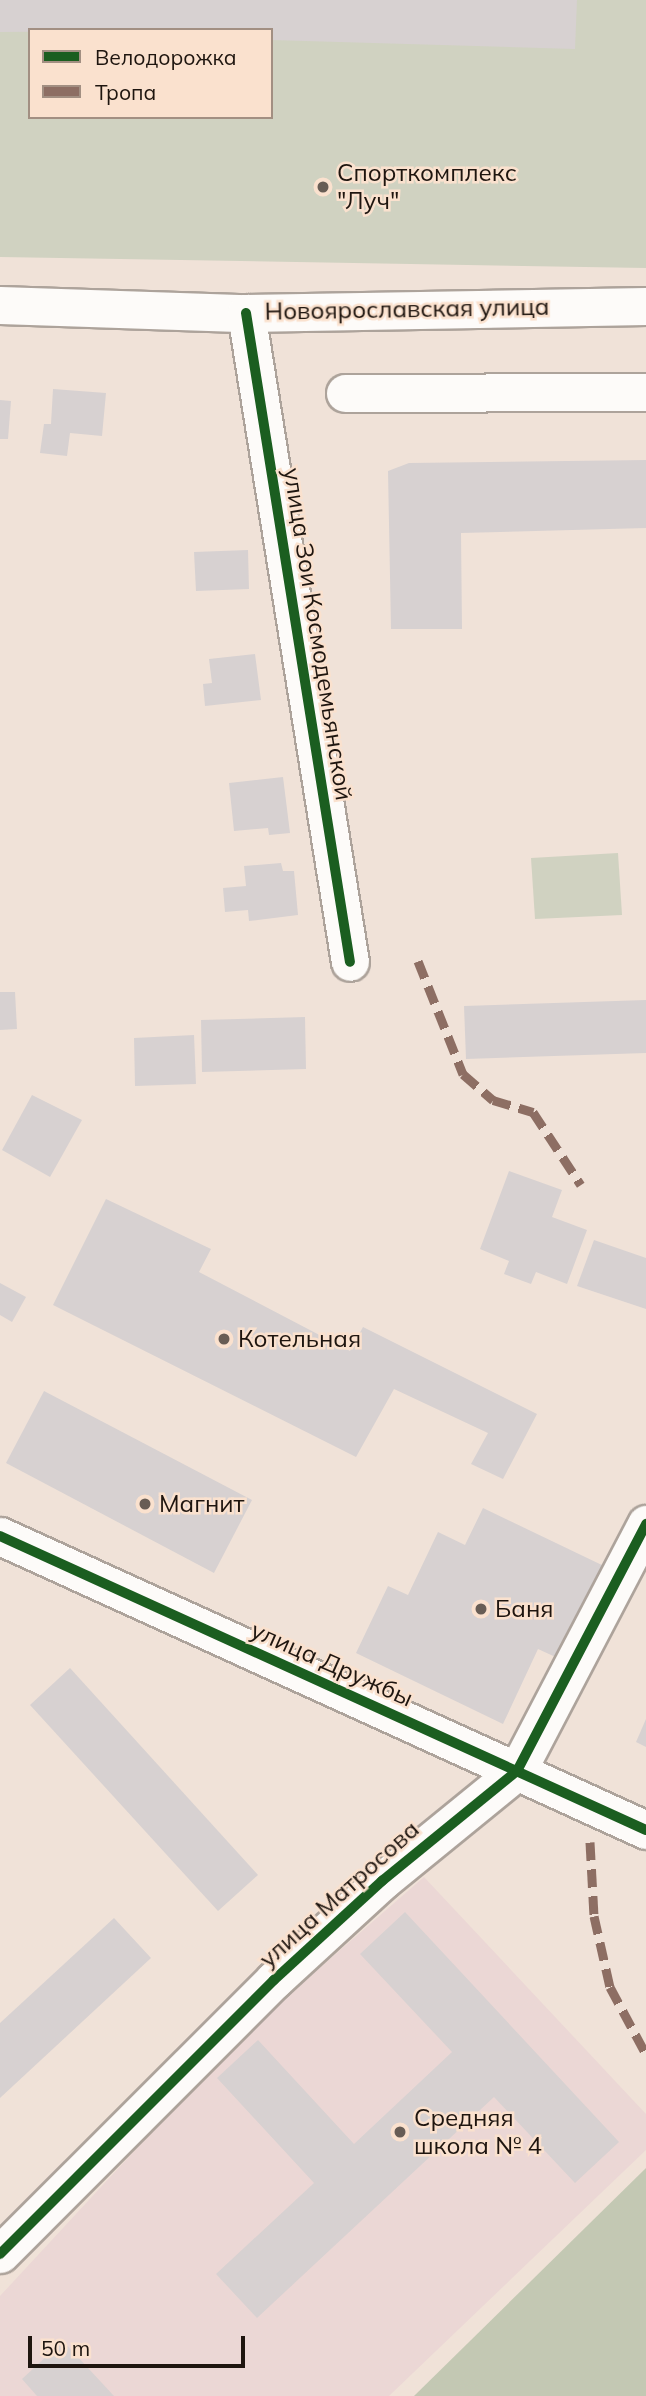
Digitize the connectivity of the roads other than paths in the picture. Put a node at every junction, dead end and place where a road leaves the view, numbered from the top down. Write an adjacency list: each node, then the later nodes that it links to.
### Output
1 (0, 305): 3 (street, Новоярославская улица)
2 (646, 306): 3 (street, Новоярославская улица)
3 (246, 313): 6 (street, улица Зои Космодемьянской)
4 (646, 392): 5 (street)
5 (345, 393)
6 (350, 962)
7 (646, 1524): 9 (street, улица Матросова)
8 (0, 1536): 9 (street, улица Дружбы)
9 (517, 1771): 10 (street, улица Дружбы); 11 (street, улица Матросова)
10 (646, 1830)
11 (0, 2254)

